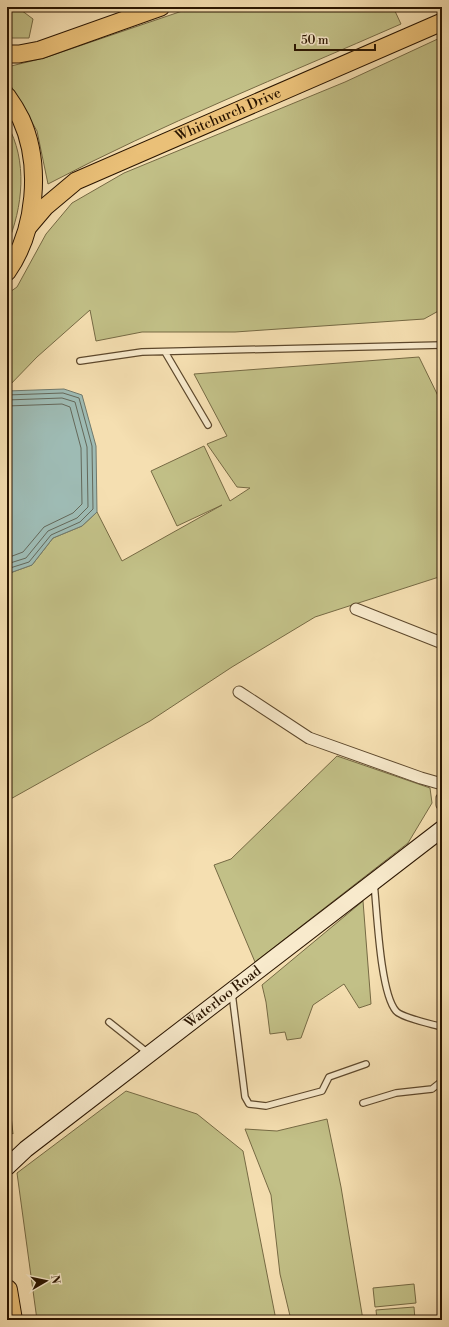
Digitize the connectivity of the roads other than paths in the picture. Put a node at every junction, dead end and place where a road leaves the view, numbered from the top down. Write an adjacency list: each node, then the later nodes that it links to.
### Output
1 (161, 7): 3 (main road)
2 (442, 22): 5 (main road, Whitchurch Drive)
3 (7, 54)
4 (7, 96): 5 (main road)
5 (28, 226): 6 (main road)
6 (7, 272)
7 (442, 345): 8 (lane)
8 (165, 352): 9 (lane); 10 (lane)
9 (80, 361)
10 (208, 425)
11 (356, 609): 12 (street)
12 (442, 643)
13 (239, 692): 14 (street)
14 (442, 784)
15 (442, 798): 16 (street)
16 (442, 805)
17 (442, 829): 18 (street, Waterloo Road)
18 (374, 881): 19 (street, Waterloo Road); 21 (lane)
19 (232, 990): 22 (street, Waterloo Road); 23 (lane)
20 (108, 1022): 22 (lane)
21 (442, 1027)
22 (150, 1054): 26 (street, Waterloo Road)
23 (366, 1064)
24 (442, 1081): 25 (lane)
25 (363, 1104)
26 (7, 1167)
27 (7, 1290): 28 (highway)
28 (12, 1320)

